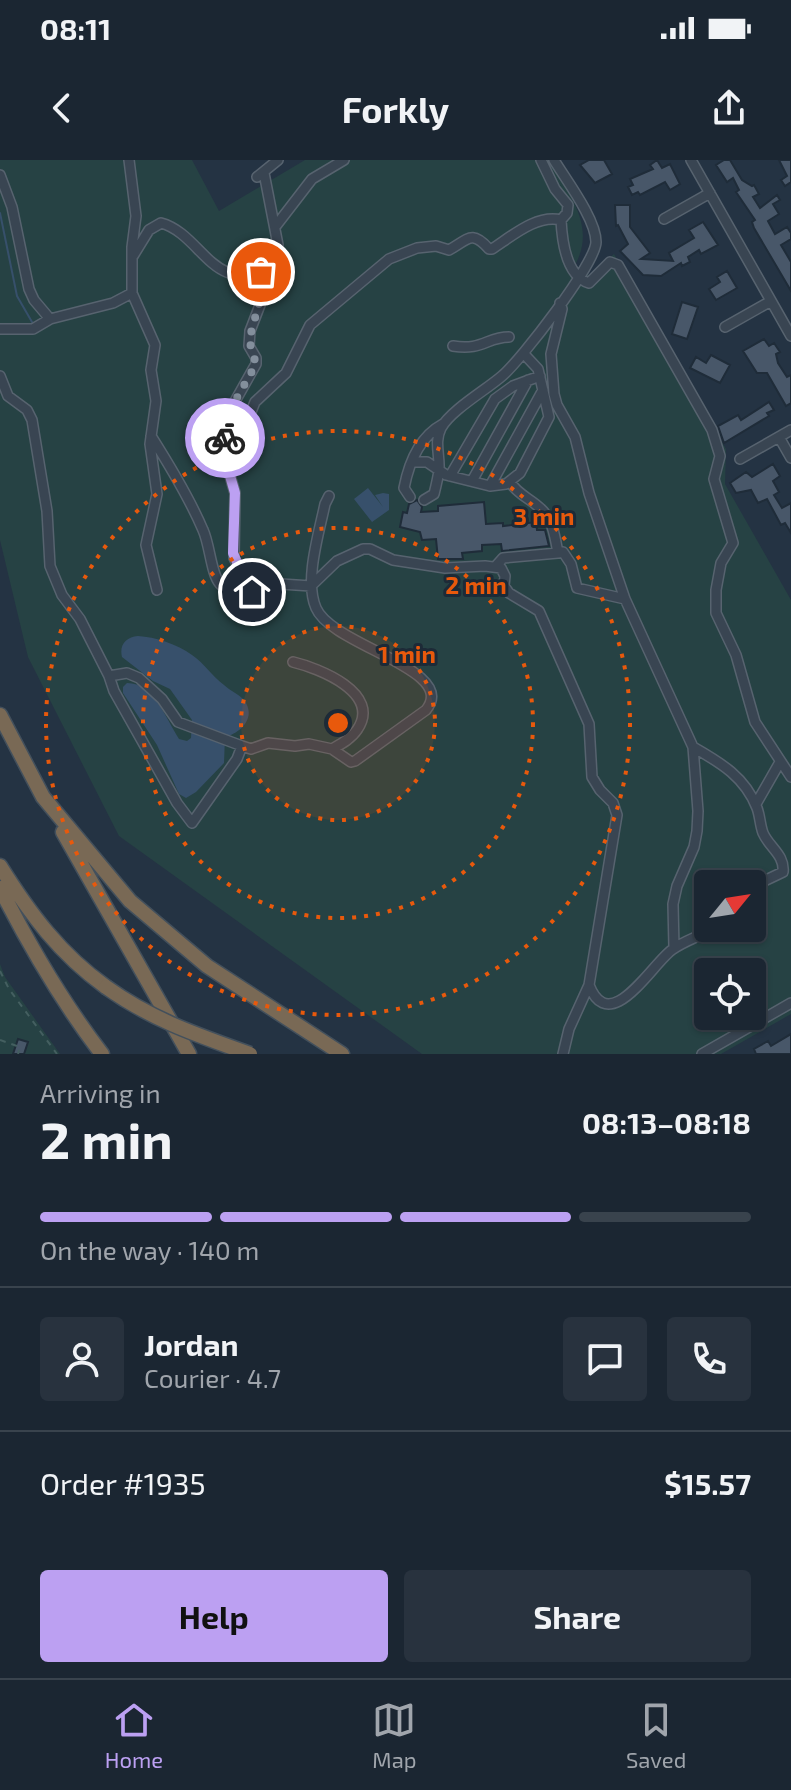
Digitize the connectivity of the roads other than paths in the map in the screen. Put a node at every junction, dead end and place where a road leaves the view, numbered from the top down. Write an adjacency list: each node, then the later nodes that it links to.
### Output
1 (129, 160): 12 (street)
2 (278, 160): 11 (street)
3 (344, 160): 11 (street)
4 (541, 160): 10 (street)
5 (554, 160): 14 (street)
6 (691, 160): 8 (street)
7 (0, 175): 18 (street)
8 (710, 193): 9 (street); 16 (street)
9 (664, 219)
10 (561, 220): 14 (street); 33 (street)
11 (275, 227): 13 (street)
12 (133, 256): 13 (street); 15 (street)
13 (269, 267): 33 (street)
14 (579, 277): 17 (street); 57 (street)
15 (132, 293): 18 (street); 31 (street)
16 (771, 301): 19 (street); 21 (street)
17 (560, 303): 24 (street); 50 (street)
18 (50, 319): 20 (street)
19 (725, 327)
20 (0, 329)
21 (791, 336)
22 (509, 337): 23 (street)
23 (453, 346)
24 (524, 354): 26 (street); 29 (street)
25 (0, 376): 52 (street)
26 (540, 376): 27 (street); 28 (street)
27 (528, 380): 38 (street); 39 (street)
28 (543, 390): 40 (street); 41 (street)
29 (443, 424): 36 (street); 37 (street)
30 (791, 430): 32 (street)
31 (151, 436): 48 (street); 49 (street)
32 (779, 437): 34 (street); 35 (street)
33 (225, 450): 48 (street)
34 (791, 458)
35 (740, 459)
36 (412, 462): 37 (street); 43 (street)
37 (439, 470): 38 (street); 44 (street)
38 (450, 476): 39 (street)
39 (472, 481): 41 (street)
40 (510, 482): 41 (street); 45 (street)
41 (490, 486)
42 (329, 496): 47 (street)
43 (410, 497)
44 (424, 500)
45 (558, 553): 46 (street); 50 (street)
46 (495, 567): 47 (street); 66 (street)
47 (311, 586): 48 (street); 56 (street)
48 (256, 587)
49 (157, 590)
50 (625, 599): 55 (street)
51 (293, 662): 56 (street)
52 (109, 676): 54 (street); 54 (street)
53 (0, 715): 59 (highway)
54 (242, 746): 56 (street)
55 (693, 747): 60 (street); 65 (street)
56 (332, 749)
57 (780, 762): 58 (street); 60 (street)
58 (791, 777)
59 (43, 797): 69 (highway); 71 (highway)
60 (756, 804): 62 (street)
61 (0, 866): 70 (highway, bridge)
62 (766, 880)
63 (0, 888): 68 (highway)
64 (694, 938): 65 (street)
65 (674, 948): 66 (street)
66 (589, 985): 72 (street)
67 (791, 1003): 73 (street)
68 (102, 1054)
69 (189, 1054)
70 (250, 1054)
71 (342, 1054)
72 (563, 1054)
73 (702, 1054)

